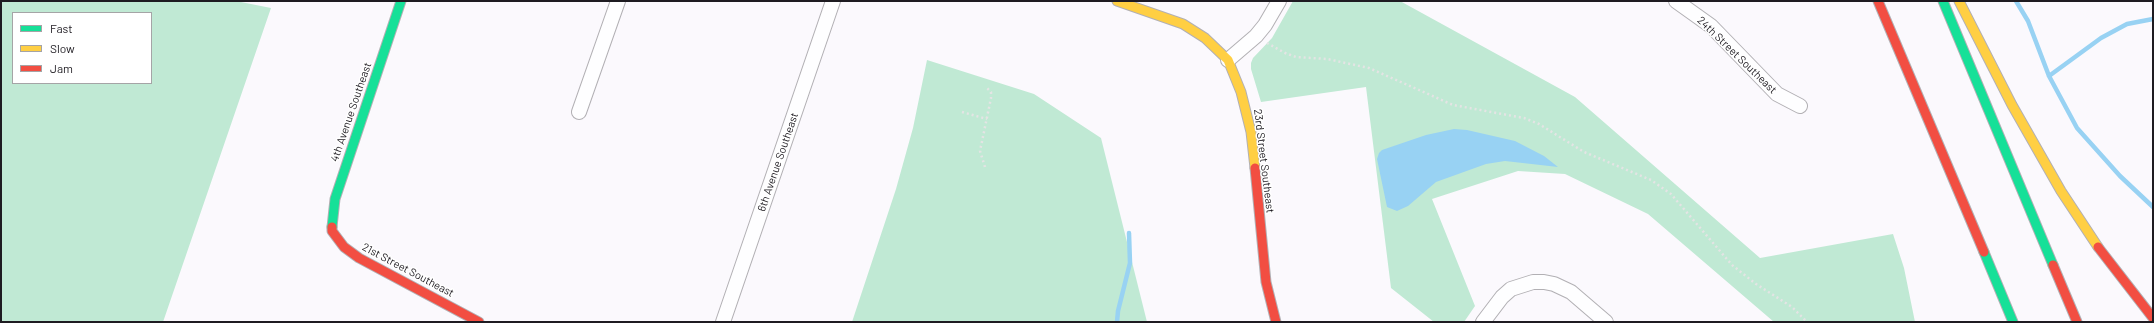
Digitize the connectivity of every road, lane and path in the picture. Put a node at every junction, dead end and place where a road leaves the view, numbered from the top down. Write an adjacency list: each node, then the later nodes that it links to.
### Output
1 (401, 1): 18 (main road, 4th Avenue Southeast)
2 (618, 1): 14 (street)
3 (833, 1): 21 (street, 6th Avenue Southeast)
4 (1117, 1): 11 (main road, 23rd Street Southeast)
5 (1279, 1): 10 (street)
6 (1676, 1): 13 (street, 24th Street Southeast)
7 (1878, 1): 26 (main road)
8 (1943, 1): 27 (main road)
9 (1959, 1): 19 (main road)
10 (1256, 36): 11 (street); 25 (path)
11 (1228, 60): 22 (main road, 23rd Street Southeast)
12 (987, 88): 16 (path)
13 (1800, 106)
14 (579, 112)
15 (962, 112): 16 (path)
16 (987, 119): 17 (path)
17 (986, 168)
18 (332, 231): 20 (main road, 21st Street Southeast)
19 (2153, 318)
20 (479, 322)
21 (723, 322)
22 (1276, 322)
23 (1483, 322): 24 (street)
24 (1606, 322)
25 (1807, 322)
26 (2013, 322)
27 (2077, 322)

